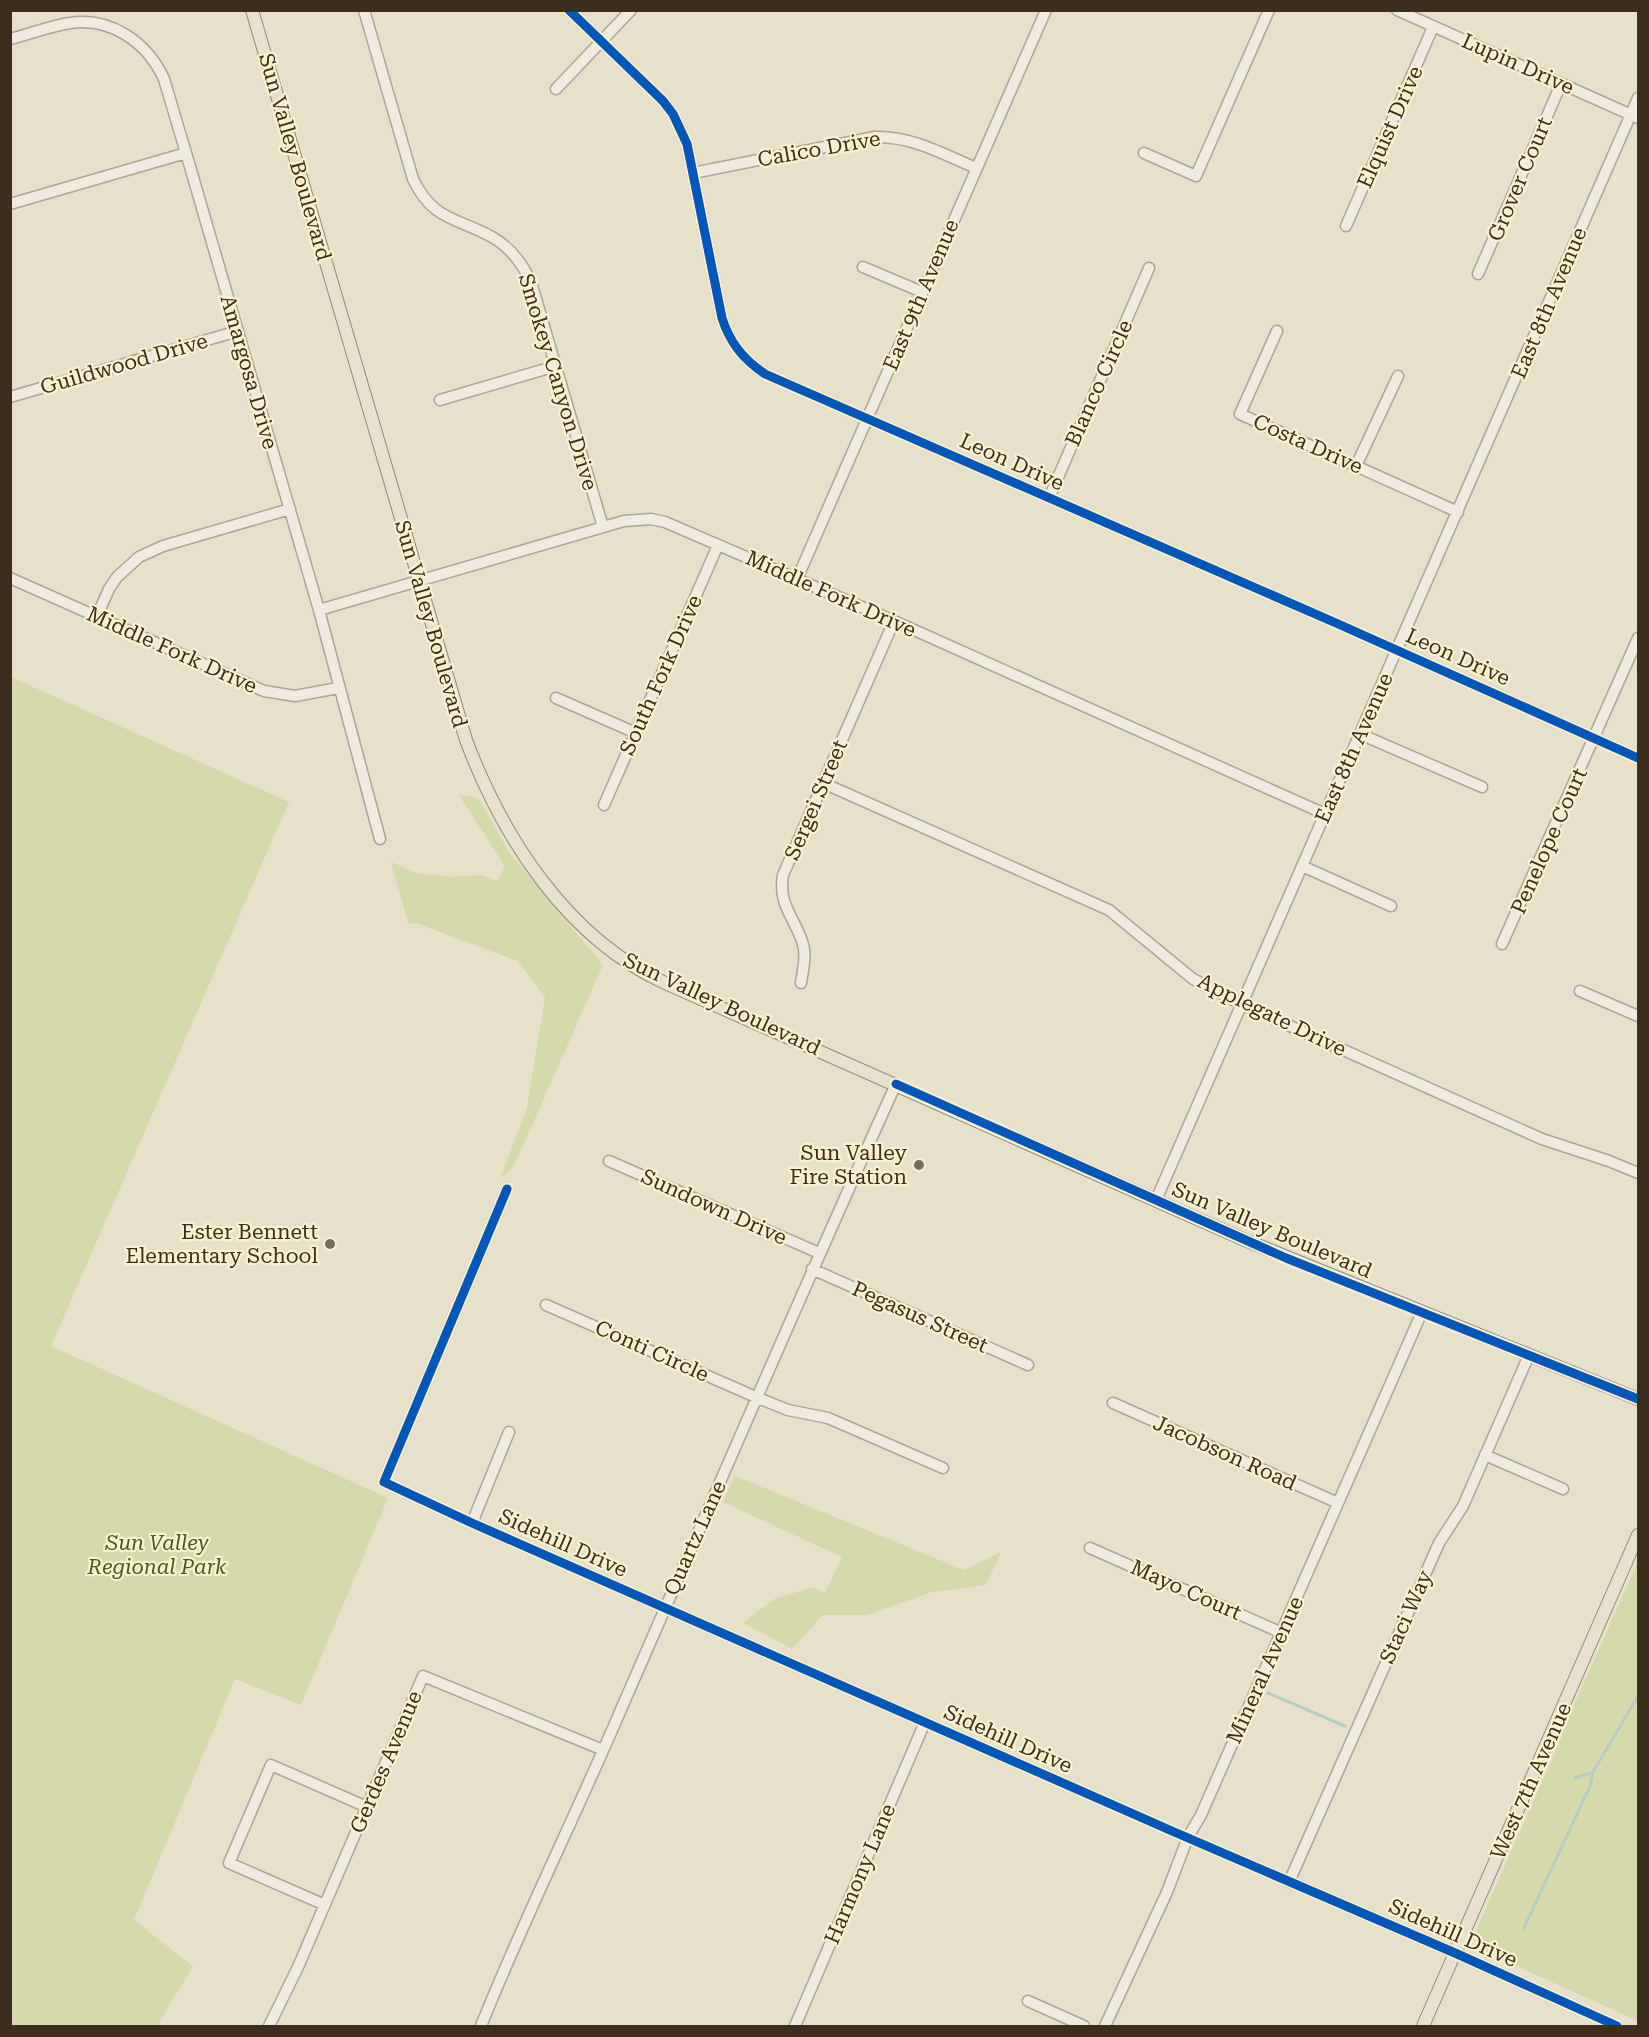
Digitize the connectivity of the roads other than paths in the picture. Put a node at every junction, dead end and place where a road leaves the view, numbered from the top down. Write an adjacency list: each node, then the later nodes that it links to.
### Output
1 (252, 10): 40 (main road, Sun Valley Boulevard)
2 (364, 10): 27 (street, Smokey Canyon Drive)
3 (568, 10): 10 (street, Leon Drive)
4 (631, 10): 10 (street)
5 (1046, 10): 17 (street, East 9th Avenue)
6 (1269, 10): 16 (street)
7 (1396, 10): 8 (street, Lupin Drive)
8 (1433, 27): 11 (street, Lupin Drive); 20 (street, Elquist Drive)
9 (10, 39): 15 (street, Amargosa Drive)
10 (601, 42): 12 (street); 18 (street, Leon Drive)
11 (1561, 84): 14 (street, Lupin Drive); 23 (street, Grover Court)
12 (556, 89)
13 (1638, 98): 14 (street, East 8th Avenue)
14 (1635, 117): 35 (street, East 8th Avenue)
15 (186, 153): 19 (street); 25 (street, Amargosa Drive)
16 (1144, 153)
17 (976, 168): 18 (street, Calico Drive); 24 (street, East 9th Avenue)
18 (693, 173): 31 (street, Leon Drive)
19 (10, 204)
20 (1346, 226)
21 (863, 267): 24 (street)
22 (1149, 268): 33 (street, Blanco Circle)
23 (1478, 274)
24 (922, 292): 31 (street, East 9th Avenue)
25 (238, 331): 29 (street, Guildwood Drive); 34 (street, Amargosa Drive)
26 (1276, 331): 32 (street, Costa Drive)
27 (556, 366): 30 (street); 36 (street, Smokey Canyon Drive)
28 (1398, 376): 32 (street)
29 (10, 398)
30 (440, 400)
31 (867, 418): 33 (street, Leon Drive); 39 (street, East 9th Avenue)
32 (1356, 466): 35 (street, Costa Drive)
33 (1049, 498): 45 (street, Leon Drive)
34 (290, 510): 41 (street, Amargosa Drive); 42 (street)
35 (1458, 512): 45 (street, East 8th Avenue)
36 (603, 527): 37 (street, Middle Fork Drive); 40 (street, Middle Fork Drive)
37 (718, 545): 39 (street, Middle Fork Drive); 48 (street, South Fork Drive)
38 (10, 578): 42 (street, Middle Fork Drive)
39 (797, 579): 43 (street, Middle Fork Drive)
40 (418, 581): 41 (street, Middle Fork Drive); 64 (main road, Sun Valley Boulevard)
41 (319, 610): 46 (street, Amargosa Drive)
42 (97, 616): 46 (street, Middle Fork Drive)
43 (894, 621): 52 (street, Sergei Street); 55 (street, Middle Fork Drive)
44 (1638, 638): 50 (street, Penelope Court)
45 (1397, 650): 49 (street, East 8th Avenue); 50 (street, Leon Drive)
46 (338, 688): 56 (street, Amargosa Drive)
47 (556, 698): 48 (street)
48 (636, 733): 54 (street, South Fork Drive)
49 (1360, 734): 53 (street); 55 (street, East 8th Avenue)
50 (1594, 738): 51 (street, Leon Drive); 59 (street, Penelope Court)
51 (1638, 758)
52 (823, 783): 60 (street, Sergei Street); 62 (street, Applegate Drive)
53 (1482, 787)
54 (604, 805)
55 (1325, 814): 57 (street, East 8th Avenue)
56 (380, 839)
57 (1302, 866): 58 (street); 62 (street, East 8th Avenue)
58 (1391, 906)
59 (1503, 944)
60 (801, 983)
61 (1580, 991): 63 (street)
62 (1241, 1004): 66 (street, Applegate Drive); 68 (street, East 8th Avenue)
63 (1638, 1016)
64 (896, 1084): 68 (main road, Sun Valley Boulevard); 69 (street, Quartz Lane)
65 (609, 1161): 69 (street, Sundown Drive)
66 (1638, 1173)
67 (507, 1189): 83 (street, Sidehill Drive)
68 (1155, 1200): 72 (main road, Sun Valley Boulevard)
69 (819, 1253): 70 (street, Quartz Lane)
70 (812, 1269): 74 (street, Pegasus Street); 75 (street, Quartz Lane)
71 (546, 1305): 75 (street, Conti Circle)
72 (1422, 1312): 73 (main road, Sun Valley Boulevard); 82 (street, Mineral Avenue)
73 (1529, 1355): 76 (main road, Sun Valley Boulevard); 79 (street, Staci Way)
74 (1028, 1365)
75 (758, 1398): 80 (street, Conti Circle); 86 (street, Quartz Lane)
76 (1638, 1399)
77 (1113, 1403): 82 (street, Jacobson Road)
78 (509, 1432): 83 (street)
79 (1485, 1455): 81 (street); 92 (street, Staci Way)
80 (943, 1468)
81 (1563, 1489)
82 (1338, 1503): 87 (street, Mineral Avenue)
83 (472, 1523): 86 (street, Sidehill Drive)
84 (1638, 1535): 94 (main road, West 7th Avenue)
85 (1090, 1548): 87 (street, Mayo Court)
86 (664, 1607): 88 (street, Sidehill Drive); 89 (street, Quartz Lane)
87 (1282, 1633): 91 (street, Mineral Avenue)
88 (925, 1722): 91 (street, Sidehill Drive); 98 (street, Harmony Lane)
89 (603, 1750): 90 (street, Gerdes Avenue); 97 (street, Quartz Lane)
90 (367, 1807): 93 (street, Gerdes Avenue); 93 (street)
91 (1188, 1837): 92 (street, Sidehill Drive); 100 (street, Mineral Avenue)
92 (1289, 1882): 94 (street, Sidehill Drive)
93 (325, 1905): 96 (street, Gerdes Avenue)
94 (1455, 1953): 101 (main road, West 7th Avenue); 102 (street, Sidehill Drive)
95 (1028, 2001): 99 (street)
96 (269, 2026)
97 (481, 2026)
98 (795, 2026)
99 (1084, 2026)
100 (1105, 2026)
101 (1423, 2026)
102 (1617, 2026)

